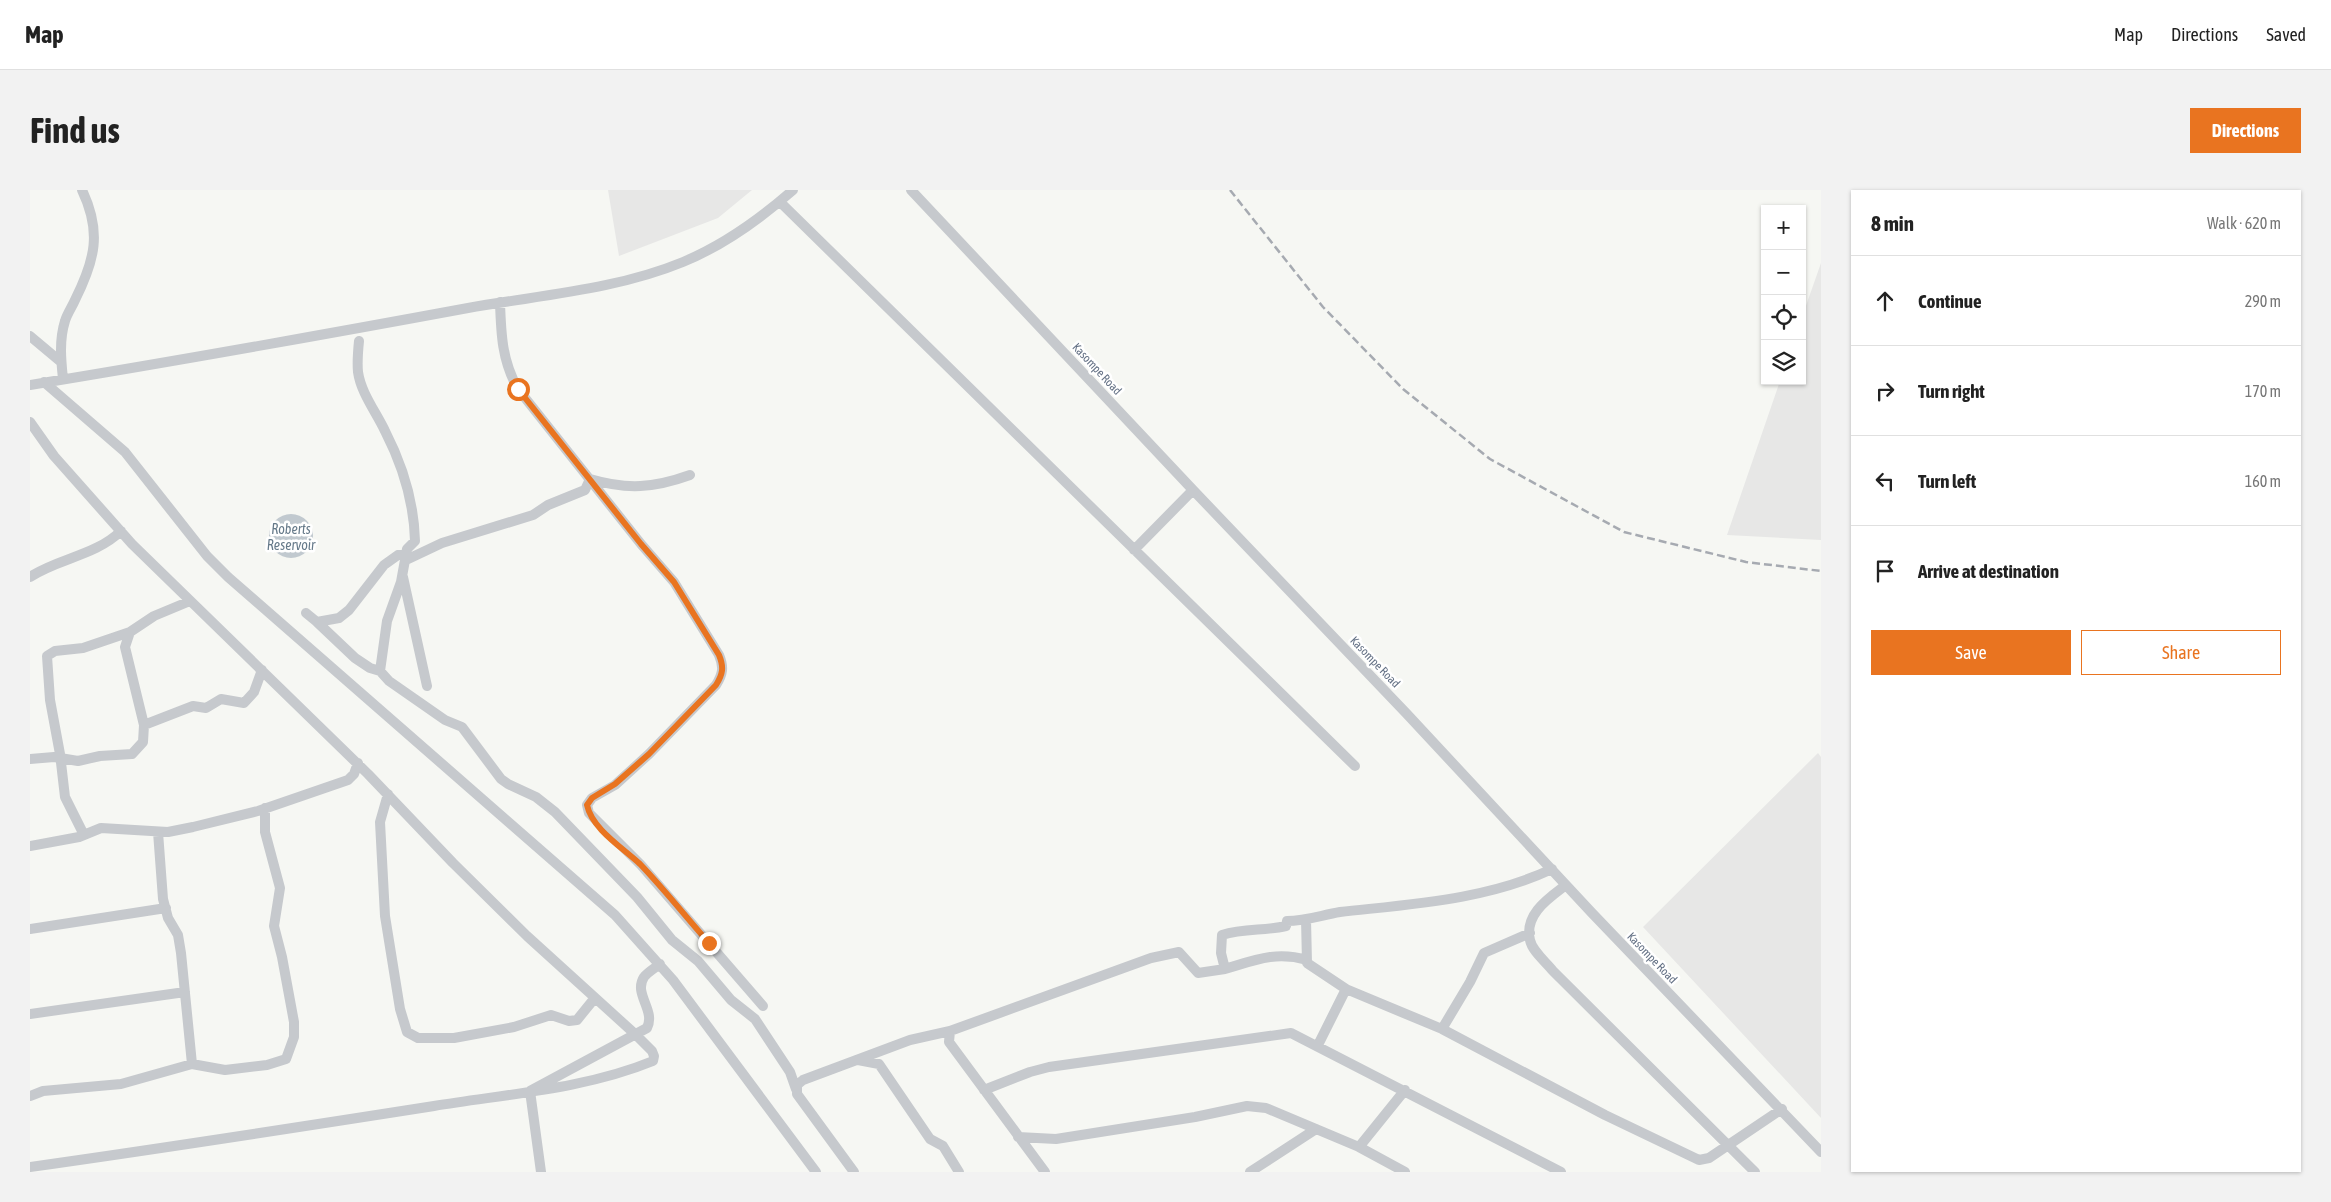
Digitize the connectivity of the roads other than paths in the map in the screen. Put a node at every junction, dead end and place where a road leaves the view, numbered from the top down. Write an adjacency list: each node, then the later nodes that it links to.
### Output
1 (82, 190): 8 (street)
2 (793, 190): 4 (street)
3 (911, 190): 15 (street, Kasompe Road)
4 (780, 202): 5 (street); 17 (street)
5 (500, 302): 9 (street); 14 (street)
6 (30, 336): 8 (street)
7 (358, 341): 18 (street)
8 (61, 362): 9 (street)
9 (63, 379): 10 (street)
10 (44, 382): 11 (street); 45 (street)
11 (31, 383)
12 (30, 422): 16 (street)
13 (690, 475): 14 (street)
14 (590, 479): 18 (street); 50 (street)
15 (1193, 490): 17 (street); 38 (street, Kasompe Road)
16 (121, 531): 19 (street); 21 (street)
17 (1134, 550): 32 (street)
18 (407, 557): 20 (street); 23 (street)
19 (30, 577)
20 (403, 577): 26 (street); 27 (street)
21 (190, 601): 24 (street); 25 (street)
22 (306, 613): 23 (street)
23 (317, 622): 26 (street)
24 (130, 632): 28 (street); 29 (street)
25 (262, 670): 28 (street); 31 (street)
26 (380, 671): 58 (street)
27 (427, 686)
28 (144, 725): 29 (street)
29 (60, 758): 30 (street); 36 (street)
30 (30, 759)
31 (358, 763): 33 (street); 34 (street)
32 (1354, 766)
33 (388, 794): 49 (street); 49 (street)
34 (265, 808): 35 (street); 57 (street)
35 (158, 832): 36 (street); 40 (street)
36 (84, 835): 37 (street)
37 (30, 846)
38 (1552, 869): 39 (street, Kasompe Road); 41 (street)
39 (1566, 885): 43 (street); 63 (street, Kasompe Road)
40 (166, 908): 42 (street); 48 (street)
41 (1306, 919): 44 (street); 46 (street)
42 (30, 928)
43 (1530, 933): 52 (street); 66 (street)
44 (1307, 960): 46 (street); 47 (street)
45 (660, 964): 54 (street); 71 (street)
46 (1225, 969): 53 (street)
47 (1346, 988): 52 (street); 55 (street)
48 (185, 992): 51 (street); 57 (street)
49 (594, 998): 54 (street)
50 (763, 1006)
51 (30, 1014)
52 (1442, 1029): 66 (street)
53 (950, 1031): 56 (street); 59 (street)
54 (635, 1034): 61 (street); 61 (street)
55 (1318, 1045): 59 (street); 60 (street)
56 (857, 1060): 58 (street); 73 (street)
57 (192, 1064): 62 (street)
58 (796, 1089): 72 (street)
59 (984, 1090): 65 (street)
60 (1404, 1090): 67 (street); 77 (street)
61 (530, 1091): 69 (street); 70 (street)
62 (30, 1096)
63 (1782, 1109): 66 (street); 68 (street, Kasompe Road)
64 (1316, 1129): 65 (street); 67 (street); 75 (street)
65 (1018, 1137): 74 (street)
66 (1728, 1146): 78 (street)
67 (1359, 1147): 76 (street)
68 (1821, 1152)
69 (30, 1166)
70 (540, 1172)
71 (816, 1172)
72 (854, 1172)
73 (959, 1172)
74 (1045, 1172)
75 (1250, 1172)
76 (1404, 1172)
77 (1561, 1172)
78 (1755, 1172)

